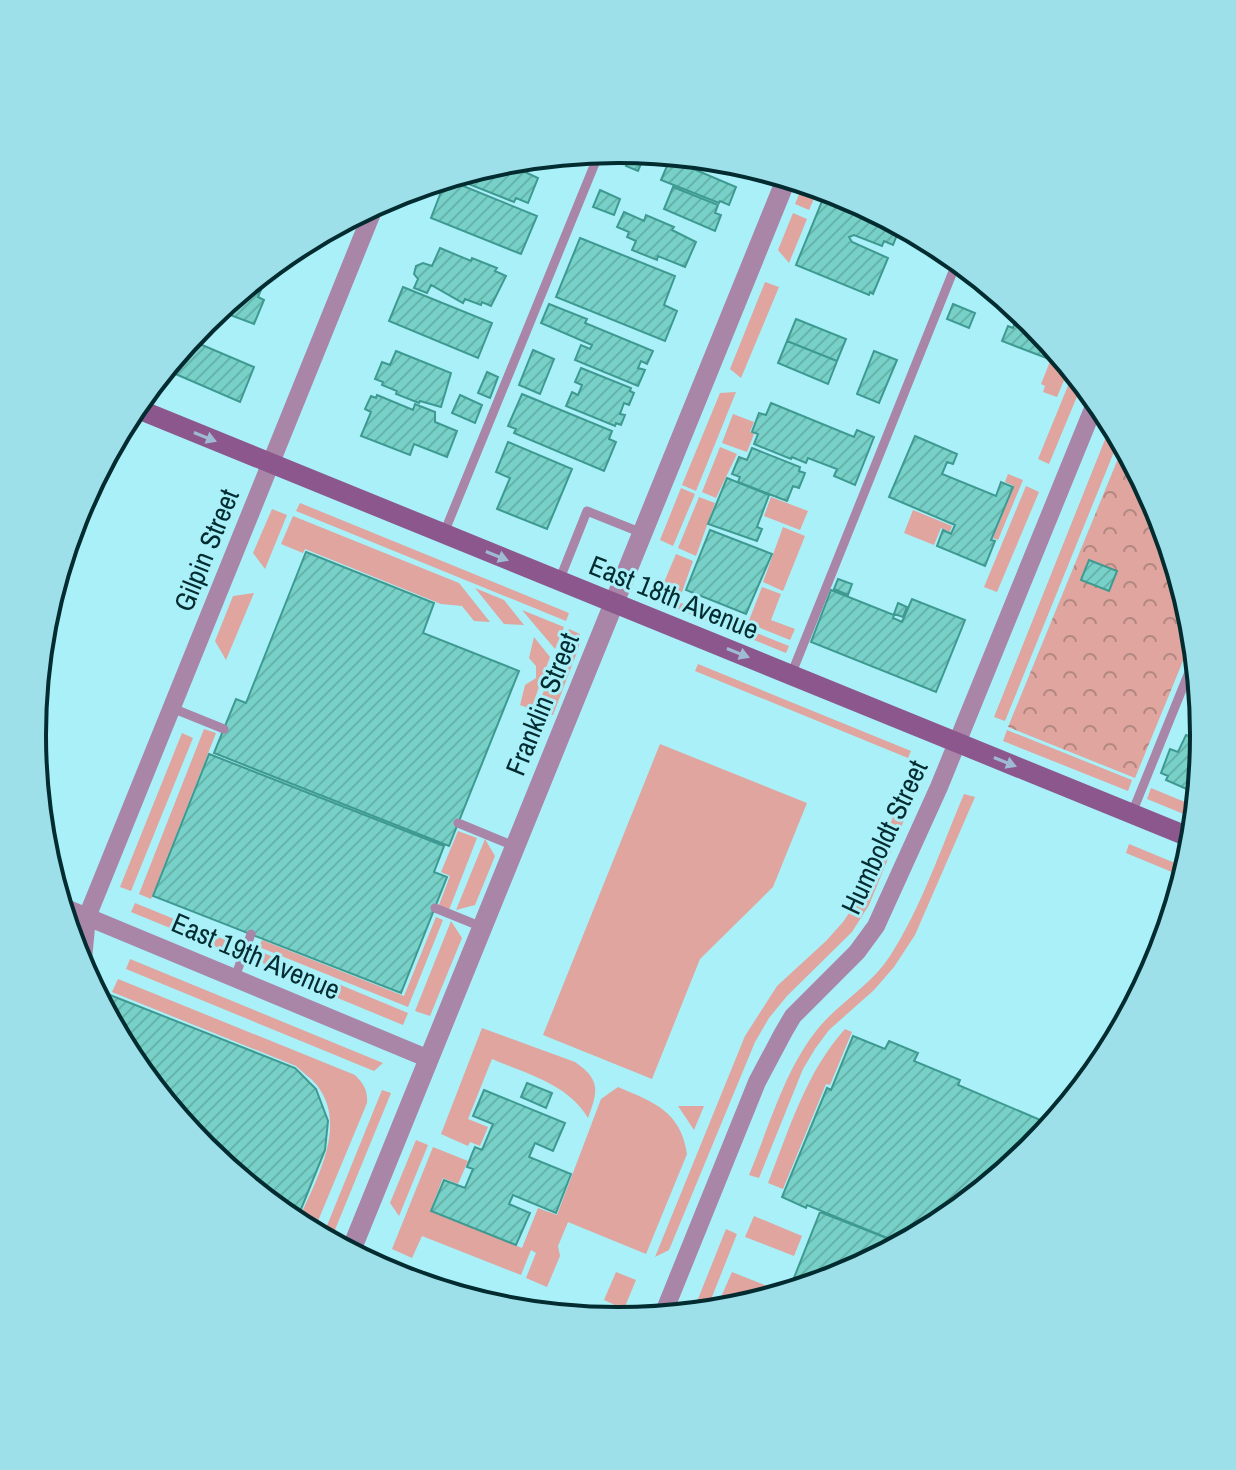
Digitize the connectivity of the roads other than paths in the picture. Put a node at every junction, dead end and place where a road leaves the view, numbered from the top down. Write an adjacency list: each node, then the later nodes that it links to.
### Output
1 (595, 164): 9 (lane)
2 (783, 187): 8 (street, Franklin Street)
3 (369, 220): 7 (street, Gilpin Street)
4 (953, 271): 12 (lane)
5 (146, 412): 7 (main road, East 18th Avenue, one-way to 7)
6 (1091, 413): 16 (street, Humboldt Street)
7 (271, 463): 9 (main road, East 18th Avenue); 14 (street, Gilpin Street)
8 (642, 533): 10 (lane); 11 (street, Franklin Street)
9 (444, 534): 10 (main road, East 18th Avenue, one-way to 10)
10 (559, 581): 11 (main road, East 18th Avenue)
11 (614, 603): 12 (main road, East 18th Avenue, one-way to 12); 20 (street, Franklin Street)
12 (791, 675): 16 (main road, East 18th Avenue)
13 (1187, 678): 17 (lane)
14 (172, 708): 15 (lane); 23 (street, Gilpin Street)
15 (224, 729)
16 (957, 742): 17 (main road, East 18th Avenue, one-way to 17); 31 (street, Humboldt Street)
17 (1132, 813): 19 (main road, East 18th Avenue)
18 (458, 823): 20 (lane)
19 (1181, 834)
20 (515, 846): 25 (street, Franklin Street)
21 (435, 908): 25 (lane)
22 (74, 911): 23 (street, East 19th Avenue)
23 (87, 917): 24 (street); 27 (street); 28 (street, East 19th Avenue)
24 (79, 926)
25 (482, 927): 29 (street, Franklin Street)
26 (251, 934): 28 (lane)
27 (85, 941)
28 (235, 977): 29 (street, East 19th Avenue)
29 (429, 1059): 30 (street, Franklin Street)
30 (354, 1242)
31 (667, 1305)

